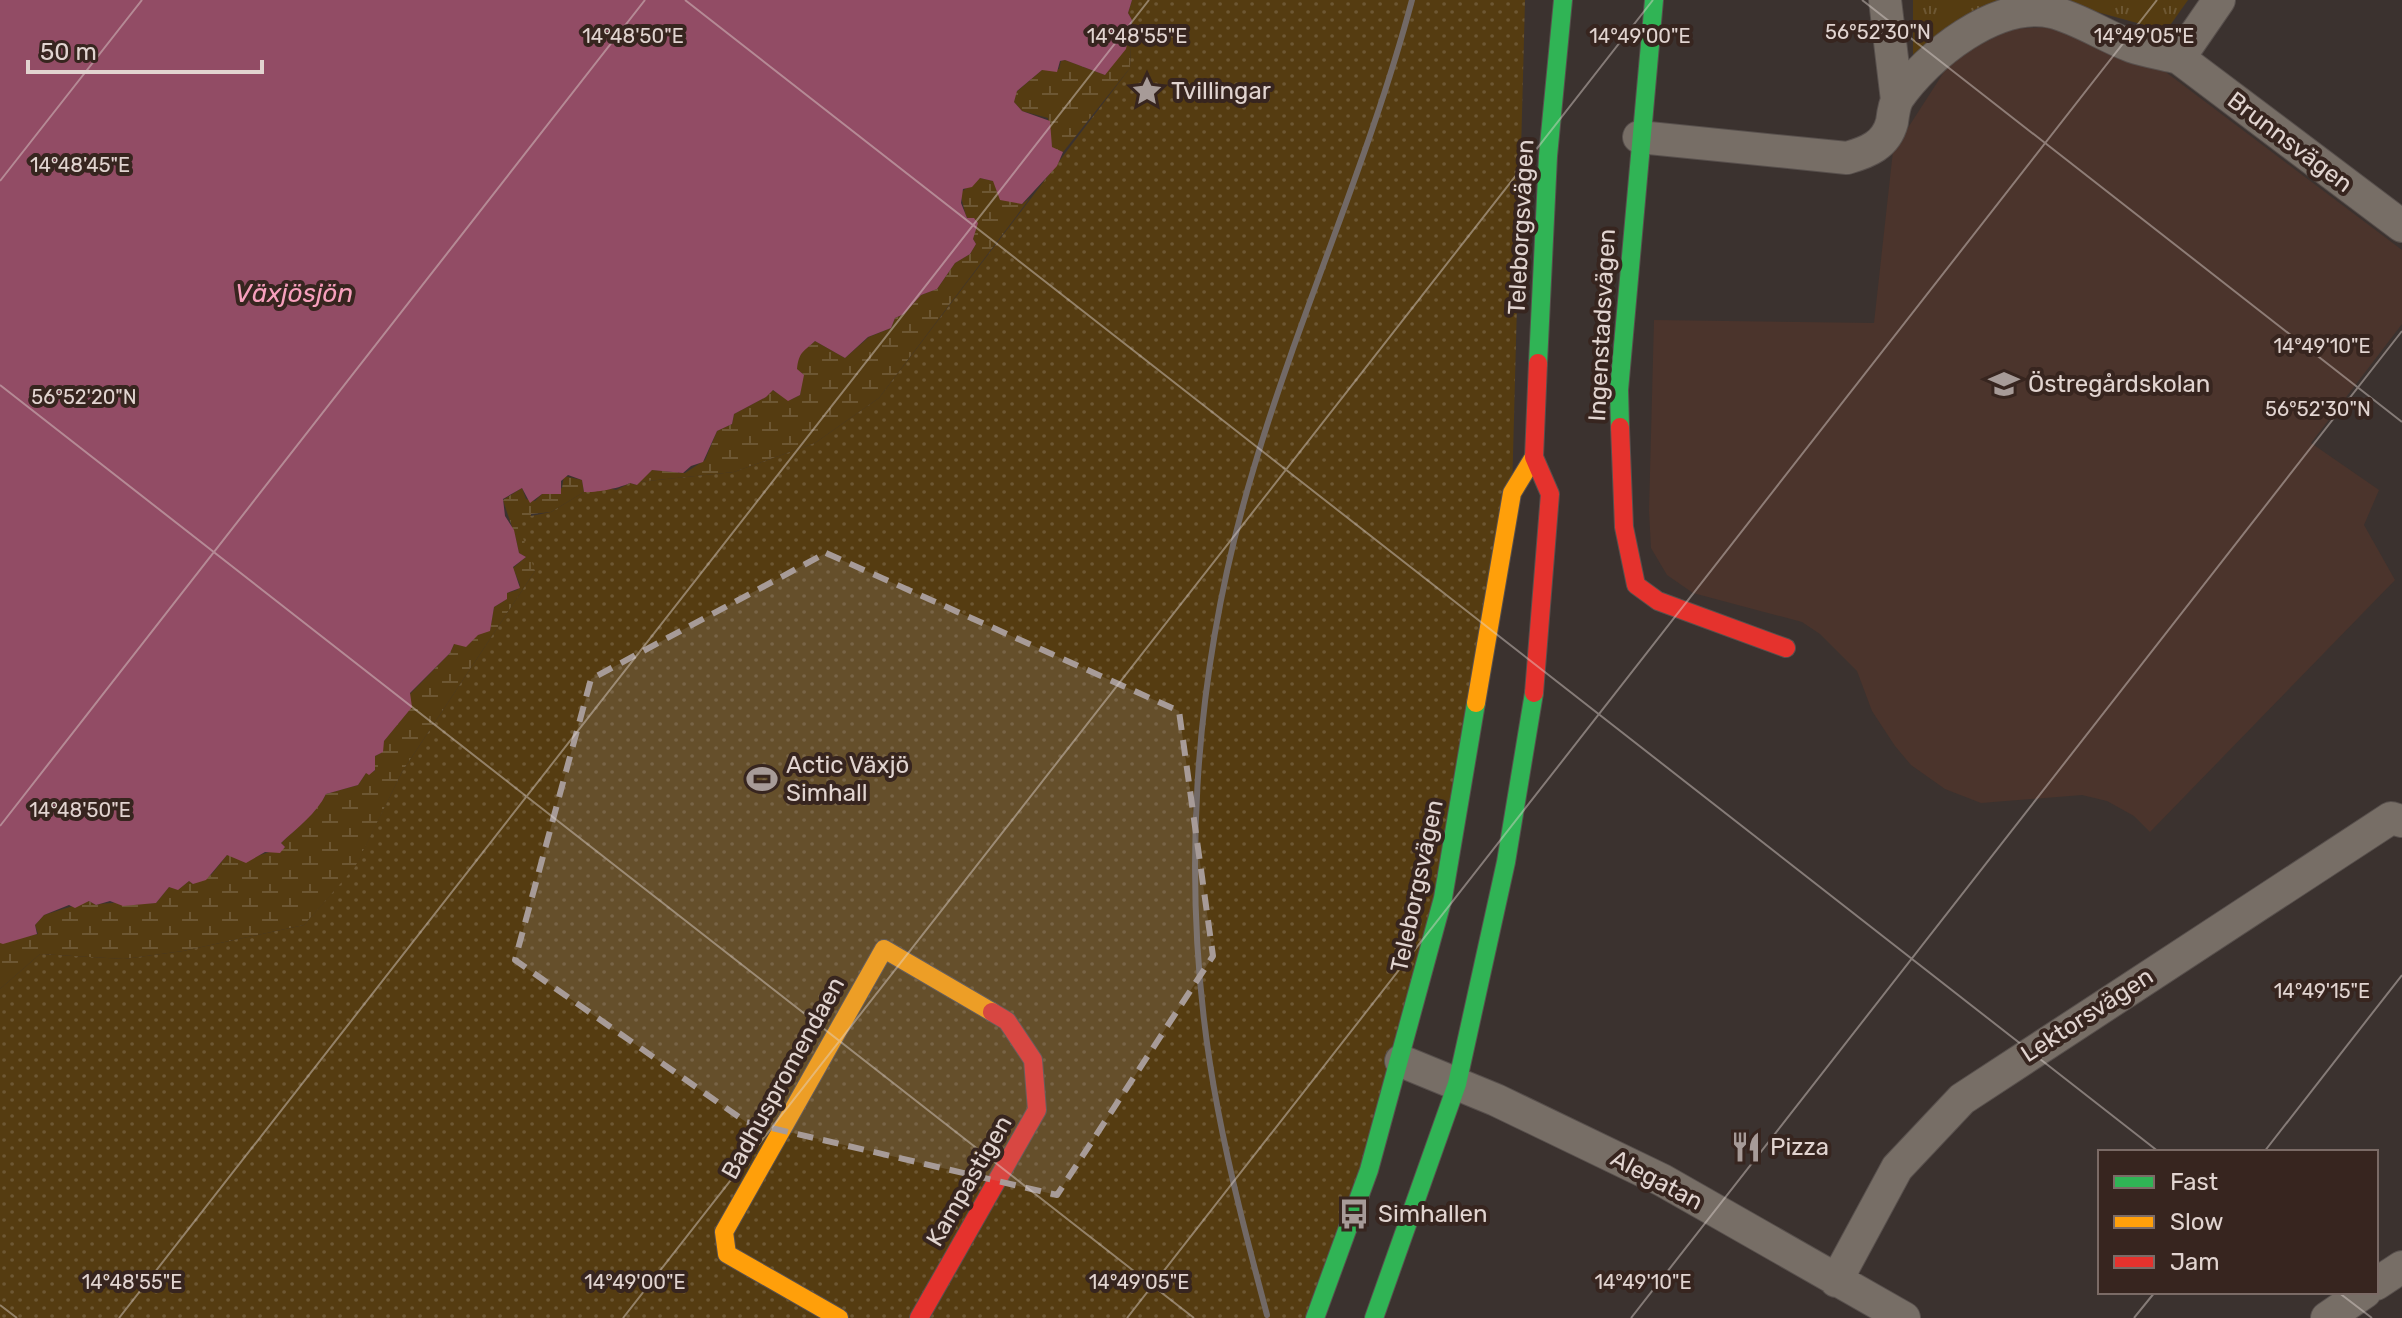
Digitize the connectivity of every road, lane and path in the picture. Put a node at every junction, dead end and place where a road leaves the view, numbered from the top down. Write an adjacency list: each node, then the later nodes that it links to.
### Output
1 (1563, 0): 9 (main road, Teleborgsvägen)
2 (1654, 0): 7 (main road, Ingenstadsvägen)
3 (1885, 0): 6 (street)
4 (2219, 0): 5 (street)
5 (2179, 58): 6 (street); 8 (street, Brunnsvägen)
6 (1897, 100): 7 (street)
7 (1639, 137): 10 (main road, Ingenstadsvägen)
8 (2402, 226)
9 (1534, 457): 13 (main road, Teleborgsvägen); 14 (main road, Teleborgsvägen)
10 (1786, 648)
11 (2402, 821): 16 (street, Lektorsvägen)
12 (884, 949): 19 (main road, Badhuspromendaen); 20 (main road, Kampastigen)
13 (1401, 1061): 14 (street, Alegatan); 21 (main road, Teleborgsvägen)
14 (1457, 1084): 16 (street, Alegatan); 22 (main road, Teleborgsvägen)
15 (2402, 1267): 17 (street)
16 (1836, 1281): 23 (street, Alegatan)
17 (2378, 1283)
18 (2362, 1294): 24 (street)
19 (839, 1318)
20 (919, 1318)
21 (1315, 1318)
22 (1374, 1318)
23 (1904, 1318)
24 (2327, 1318)

